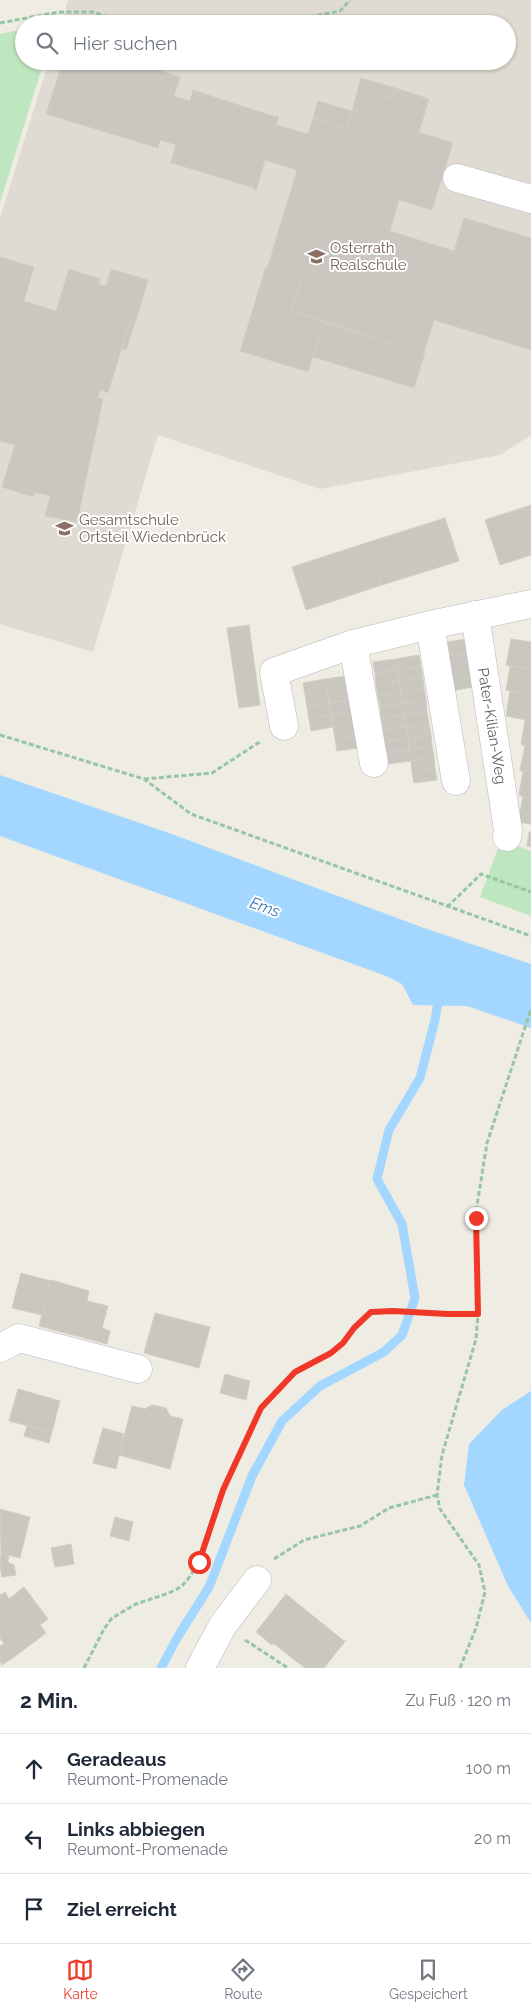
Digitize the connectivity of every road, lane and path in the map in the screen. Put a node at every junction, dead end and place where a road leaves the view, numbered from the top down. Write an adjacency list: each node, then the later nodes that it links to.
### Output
1 (350, 0): 4 (path)
2 (43, 15): 3 (path)
3 (102, 15)
4 (319, 15)
5 (15, 20): 6 (path)
6 (0, 23)
7 (457, 178): 8 (street)
8 (531, 200)
9 (531, 604): 10 (street)
10 (475, 615): 11 (street); 18 (street, Pater-Kilian-Weg)
11 (430, 625): 12 (street); 17 (street)
12 (354, 644): 13 (street); 15 (street)
13 (284, 726): 16 (path)
14 (0, 735): 16 (path)
15 (374, 763)
16 (144, 779): 20 (path)
17 (456, 781)
18 (507, 836)
19 (531, 892): 20 (path)
20 (447, 907): 21 (path)
21 (531, 936)
22 (531, 1009): 23 (path)
23 (478, 1314): 26 (path); 29 (path)
24 (0, 1348): 25 (street)
25 (138, 1369)
26 (437, 1495): 27 (path); 32 (path)
27 (257, 1580): 28 (street)
28 (222, 1625): 30 (street); 31 (path)
29 (84, 1668)
30 (200, 1668)
31 (288, 1668)
32 (460, 1668)

